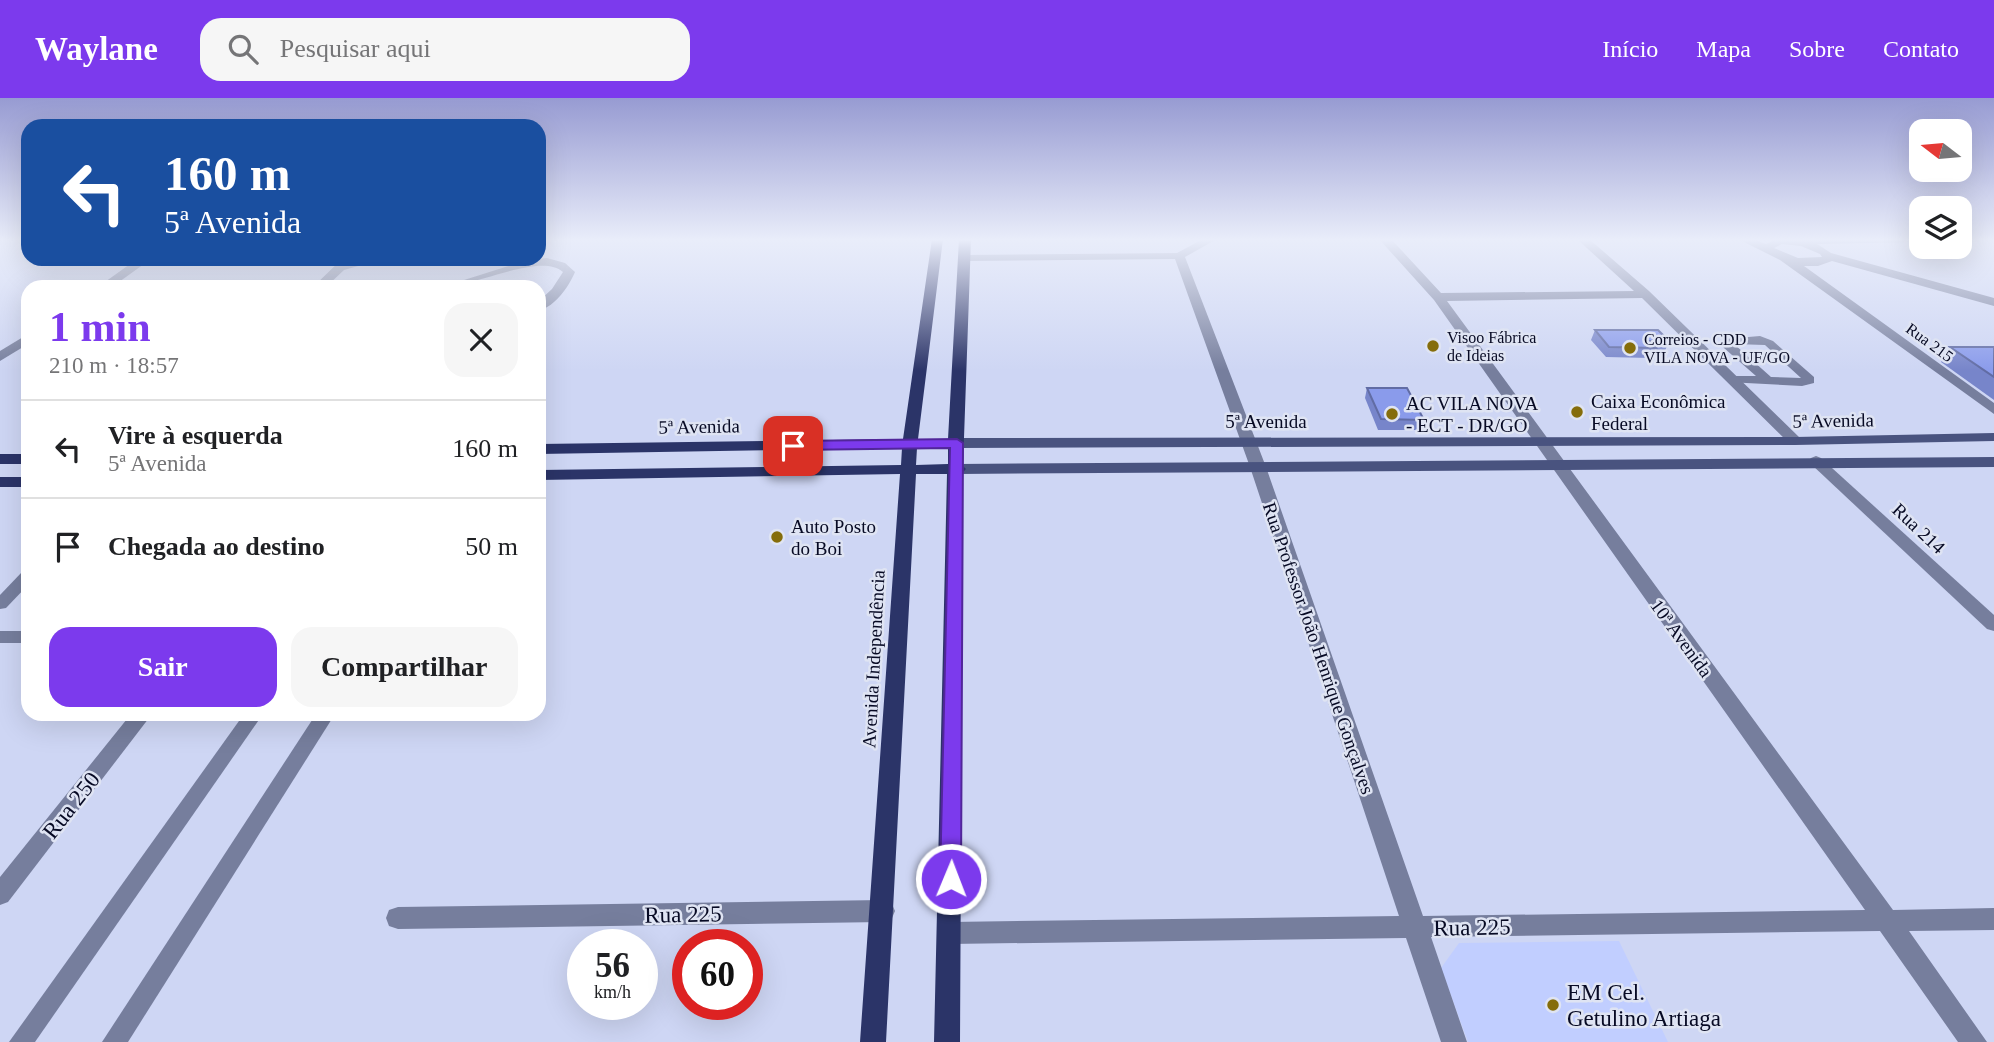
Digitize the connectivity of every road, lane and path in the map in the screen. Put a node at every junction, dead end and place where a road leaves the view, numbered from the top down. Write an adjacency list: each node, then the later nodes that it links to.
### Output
1 (564, 283): 11 (street)
2 (931, 283): 23 (main road, Avenida Independência)
3 (963, 283): 22 (main road)
4 (1189, 283): 19 (street, Rua Professor João Henrique Gonçalves)
5 (1425, 283): 10 (street, 10ª Avenida)
6 (1632, 283): 9 (street)
7 (1819, 283): 17 (street, Rua 215)
8 (1922, 283): 12 (street)
9 (1645, 295): 10 (street); 15 (street)
10 (1438, 298): 20 (street, 10ª Avenida)
11 (546, 300)
12 (1994, 302)
13 (21, 343): 14 (street)
14 (0, 357)
15 (1731, 379): 16 (lane); 21 (street)
16 (1767, 380): 16 (lane)
17 (1994, 410)
18 (1994, 437): 21 (main road, 5ª Avenida)
19 (1248, 442): 20 (main road, 5ª Avenida); 22 (main road, 5ª Avenida); 31 (street, Rua Professor João Henrique Gonçalves)
20 (1540, 442): 21 (main road, 5ª Avenida); 30 (street, 10ª Avenida)
21 (1795, 442): 29 (main road)
22 (957, 443): 23 (main road, 5ª Avenida); 32 (main road)
23 (910, 444): 24 (main road, 5ª Avenida); 33 (main road, Avenida Independência)
24 (546, 449)
25 (0, 459): 26 (main road)
26 (21, 459)
27 (1816, 461): 28 (main road); 29 (main road); 39 (street, Rua 214)
28 (1994, 462)
29 (1733, 463): 30 (main road)
30 (1558, 465): 31 (main road); 49 (street, 10ª Avenida)
31 (1258, 467): 32 (main road); 50 (street, Rua Professor João Henrique Gonçalves)
32 (958, 469): 33 (main road); 51 (main road)
33 (910, 470): 34 (main road); 46 (main road, Avenida Independência)
34 (546, 475)
35 (0, 482): 36 (main road)
36 (21, 482)
37 (8, 589): 38 (lane)
38 (0, 604)
39 (1994, 625)
40 (0, 637): 41 (lane)
41 (21, 637)
42 (137, 721): 45 (street, Rua 250)
43 (249, 721): 52 (lane)
44 (321, 721): 53 (lane)
45 (0, 895)
46 (883, 911): 47 (street, Rua 225); 54 (main road, Avenida Independência)
47 (398, 918)
48 (1994, 919): 49 (street, Rua 225)
49 (1885, 922): 50 (street, Rua 225); 57 (street, 10ª Avenida)
50 (1413, 928): 51 (street, Rua 225); 56 (street, Rua Professor João Henrique Gonçalves)
51 (950, 933): 55 (main road)
52 (21, 1042)
53 (114, 1042)
54 (873, 1042)
55 (947, 1042)
56 (1454, 1042)
57 (1974, 1042)

